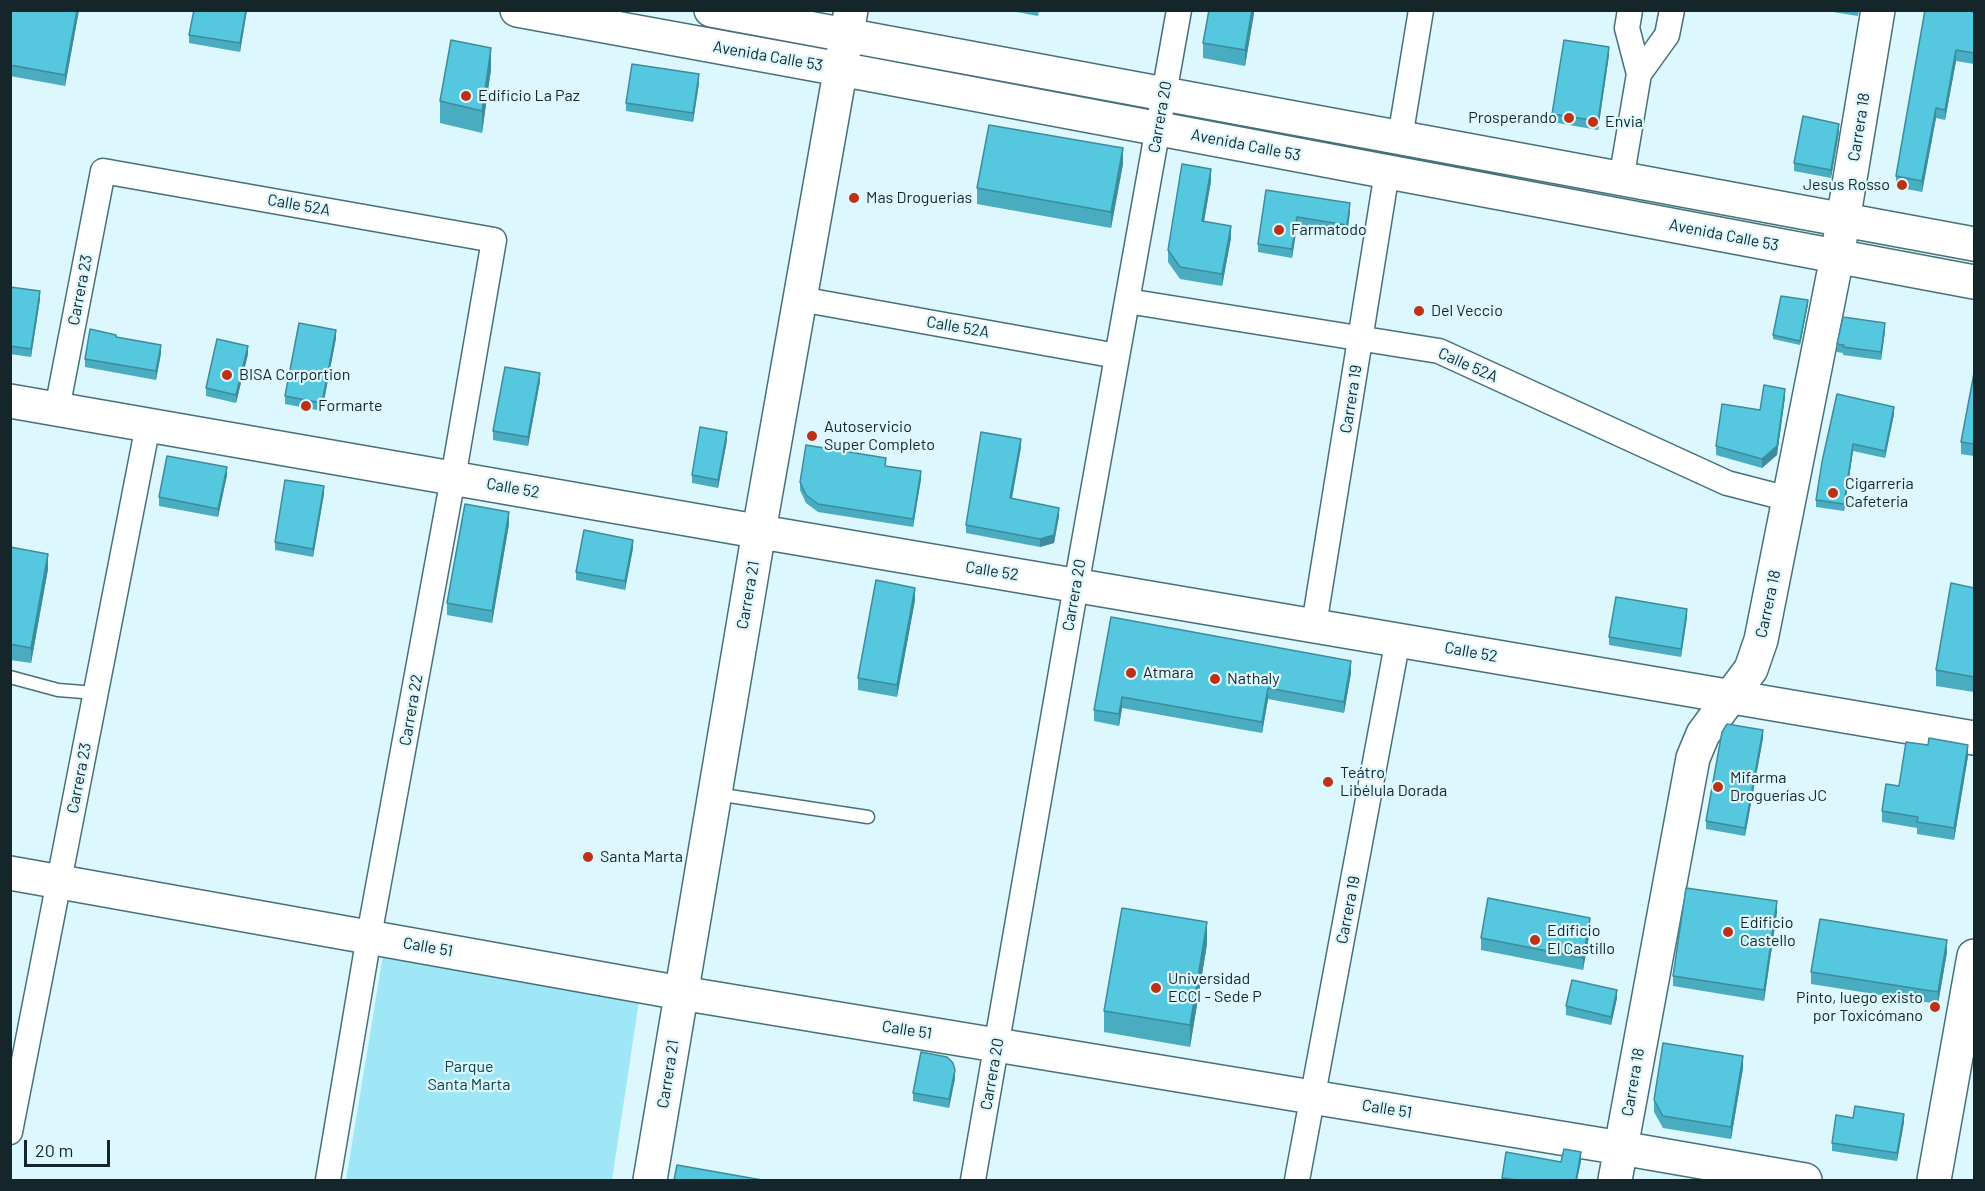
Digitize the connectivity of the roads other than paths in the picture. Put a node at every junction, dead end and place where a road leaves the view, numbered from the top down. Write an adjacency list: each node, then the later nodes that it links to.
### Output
1 (517, 10): 10 (street, Avenida Calle 53)
2 (711, 10): 8 (street)
3 (1179, 10): 12 (street, Carrera 20)
4 (1421, 10): 14 (street)
5 (1630, 10): 11 (street)
6 (1672, 10): 11 (street)
7 (1878, 10): 18 (street, Carrera 18)
8 (747, 14): 9 (street)
9 (849, 23): 10 (street, Carrera 21); 12 (street)
10 (840, 69): 13 (street, Avenida Calle 53); 23 (street, Carrera 21)
11 (1640, 74): 17 (street)
12 (1165, 94): 13 (street, Carrera 20); 14 (street)
13 (1158, 129): 16 (street, Avenida Calle 53); 24 (street, Carrera 20)
14 (1400, 138): 17 (street)
15 (103, 171): 19 (street, Calle 52A); 28 (street, Carrera 23)
16 (1387, 172): 21 (street, Avenida Calle 53); 25 (street, Carrera 19)
17 (1621, 180): 18 (street)
18 (1844, 221): 20 (street); 21 (street, Carrera 18)
19 (494, 240): 30 (street, Carrera 22)
20 (1974, 244)
21 (1837, 257): 22 (street, Avenida Calle 53); 31 (street, Carrera 18)
22 (1974, 282)
23 (800, 299): 26 (street, Calle 52A); 32 (street, Carrera 21)
24 (1127, 301): 25 (street, Calle 52A); 26 (street, Carrera 20)
25 (1360, 340): 31 (street, Calle 52A); 34 (street, Carrera 19)
26 (1117, 356): 33 (street, Carrera 20)
27 (10, 401): 28 (street, Calle 52)
28 (57, 409): 29 (street, Calle 52)
29 (148, 425): 30 (street, Calle 52); 37 (street, Carrera 23)
30 (453, 478): 32 (street, Calle 52); 44 (street, Carrera 22)
31 (1789, 499): 38 (street, Carrera 18)
32 (759, 531): 33 (street, Calle 52); 40 (street, Carrera 21)
33 (1076, 585): 34 (street, Calle 52); 47 (street, Carrera 20)
34 (1314, 625): 35 (street, Calle 52)
35 (1398, 639): 38 (street, Calle 52); 48 (street, Carrera 19)
36 (10, 677): 37 (lane)
37 (96, 693): 43 (street, Carrera 23)
38 (1729, 696): 39 (street, Calle 52); 50 (street, Carrera 18)
39 (1974, 738)
40 (715, 794): 41 (lane); 46 (street, Carrera 21)
41 (868, 817)
42 (10, 873): 43 (street, Calle 51)
43 (60, 881): 44 (street, Calle 51); 49 (street, Carrera 23)
44 (369, 936): 46 (street, Calle 51); 51 (street, Carrera 22)
45 (1974, 956): 57 (street)
46 (681, 993): 47 (street, Calle 51); 52 (street, Carrera 21)
47 (997, 1045): 48 (street, Calle 51); 53 (street, Carrera 20)
48 (1313, 1097): 50 (street, Calle 51); 54 (street, Carrera 19)
49 (10, 1132)
50 (1621, 1148): 55 (street, Carrera 18); 56 (street, Calle 51)
51 (328, 1180)
52 (650, 1180)
53 (973, 1180)
54 (1297, 1180)
55 (1615, 1180)
56 (1805, 1180)
57 (1934, 1180)

